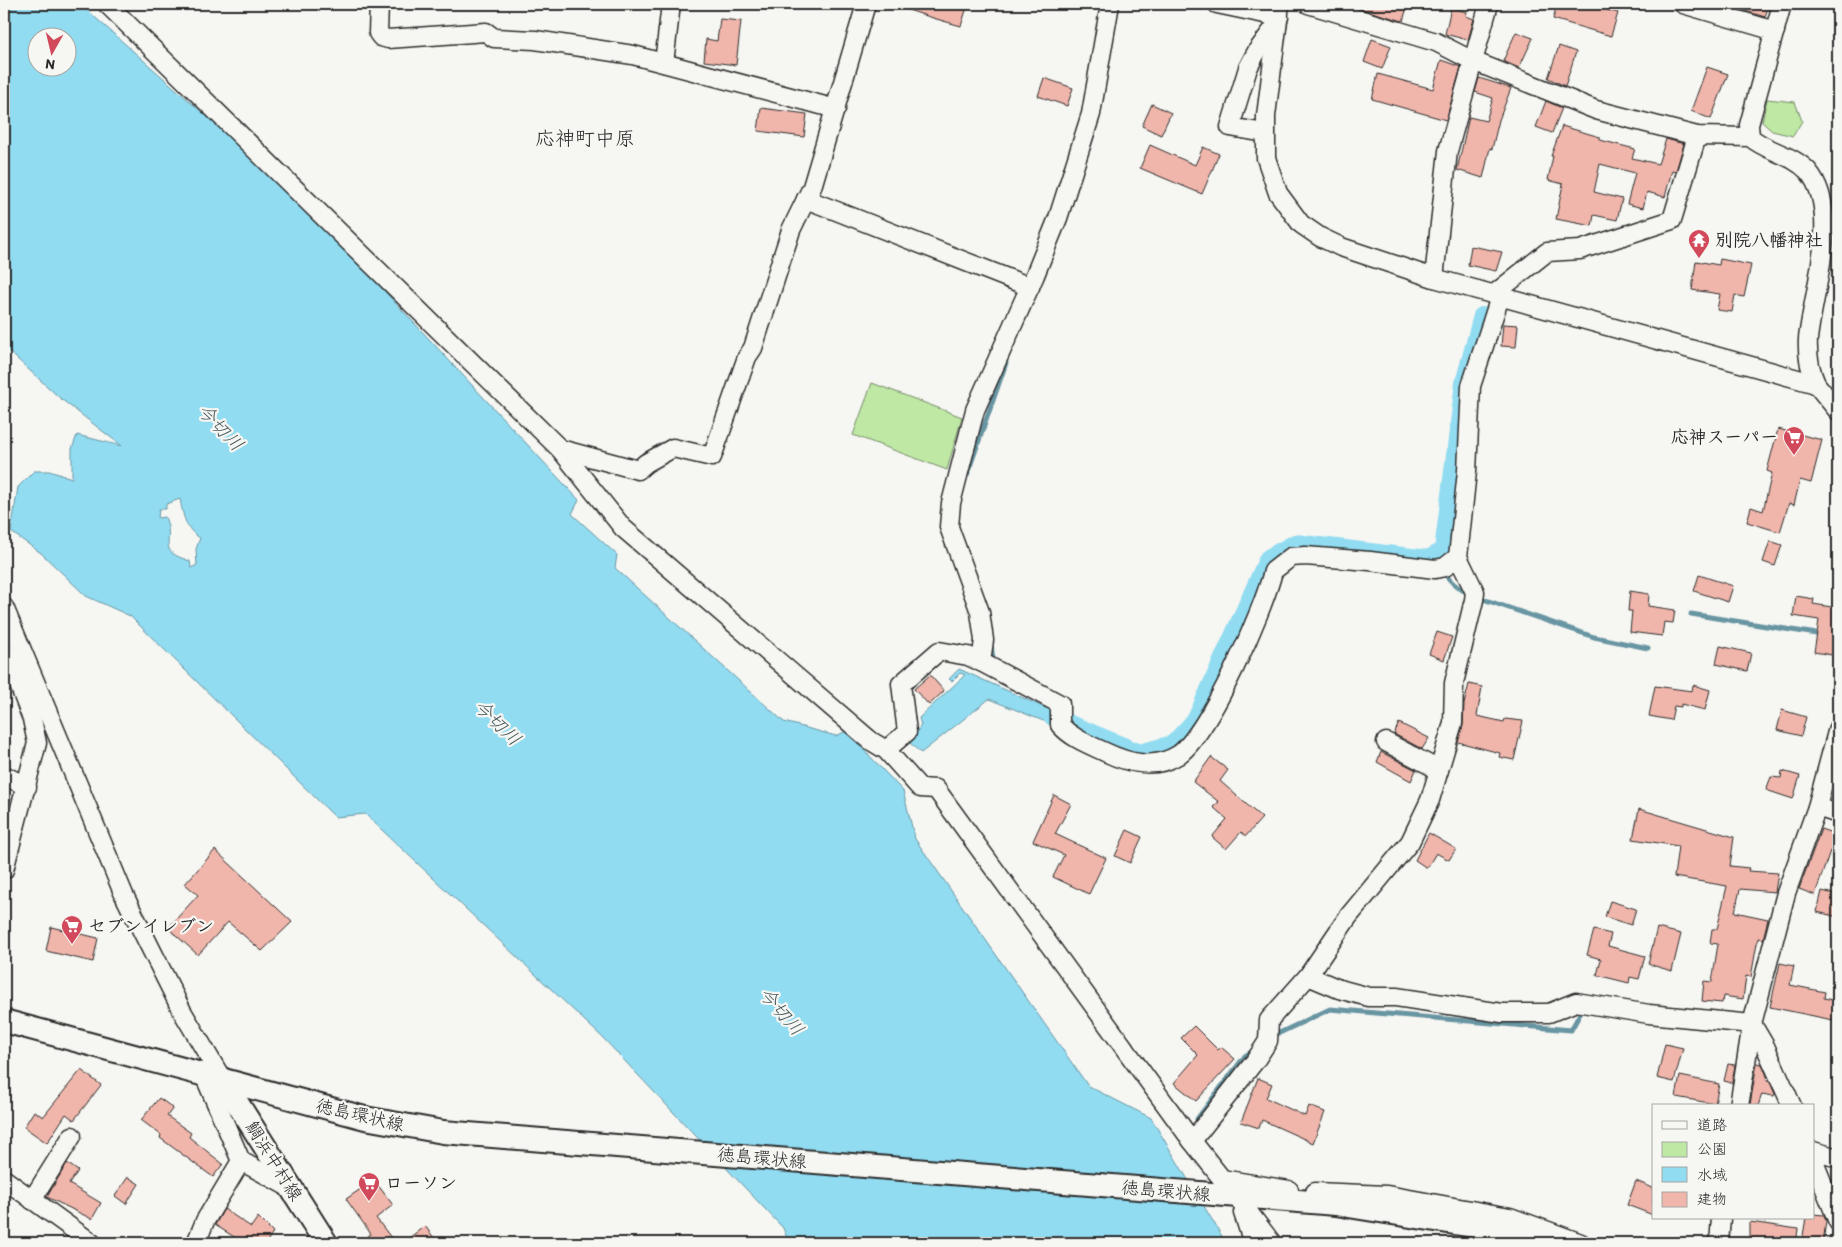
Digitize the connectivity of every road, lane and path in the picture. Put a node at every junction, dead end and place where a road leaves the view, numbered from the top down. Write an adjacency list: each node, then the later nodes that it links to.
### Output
1 (107, 4): 25 (street)
2 (379, 4): 14 (street)
3 (671, 4): 14 (street)
4 (866, 4): 15 (street)
5 (1110, 4): 21 (street)
6 (1216, 4): 11 (street)
7 (1308, 4): 13 (street)
8 (1489, 4): 13 (street)
9 (1683, 4): 12 (street)
10 (1782, 4): 12 (street)
11 (1279, 15): 16 (street); 16 (street)
12 (1775, 31): 18 (street)
13 (1473, 60): 17 (street); 20 (street)
14 (664, 63): 15 (street)
15 (836, 109): 19 (street)
16 (1264, 133): 20 (street)
17 (1697, 136): 18 (street); 22 (street)
18 (1750, 137): 23 (street)
19 (806, 199): 21 (street); 25 (street)
20 (1434, 278): 22 (street)
21 (1030, 287): 29 (street)
22 (1496, 296): 23 (street); 26 (street)
23 (1816, 384): 24 (street)
24 (1838, 411)
25 (560, 449): 32 (street)
26 (1446, 564): 29 (street); 33 (street)
27 (4, 607): 28 (street)
28 (20, 646): 35 (street); 42 (street)
29 (981, 662): 32 (street)
30 (1838, 728): 36 (street)
31 (1386, 742): 33 (street)
32 (886, 750): 46 (street)
33 (1440, 770): 39 (street)
34 (4, 775): 35 (street)
35 (27, 787): 38 (street)
36 (1817, 807): 37 (street); 41 (street)
37 (1838, 814)
38 (5, 859)
39 (1308, 976): 41 (street); 46 (street)
40 (4, 1022): 42 (main road, 徳島環状線)
41 (1752, 1024): 43 (street); 44 (street)
42 (213, 1077): 49 (street); 52 (main road, 鯛浜中村線); 53 (main road, 徳島環状線)
43 (1739, 1104)
44 (1791, 1104)
45 (72, 1136): 54 (street)
46 (1192, 1142): 63 (street)
47 (1814, 1151): 48 (street)
48 (1838, 1158)
49 (241, 1161): 52 (street); 59 (street)
50 (1814, 1162): 56 (street)
51 (4, 1179): 54 (street)
52 (292, 1189): 57 (main road, 鯛浜中村線)
53 (1237, 1197): 60 (street); 61 (street); 62 (main road, 徳島環状線)
54 (32, 1200): 58 (street)
55 (1721, 1220): 64 (street)
56 (1838, 1222)
57 (323, 1240)
58 (92, 1243)
59 (196, 1243)
60 (1253, 1243)
61 (1272, 1243)
62 (1529, 1243)
63 (1581, 1243)
64 (1719, 1243)

